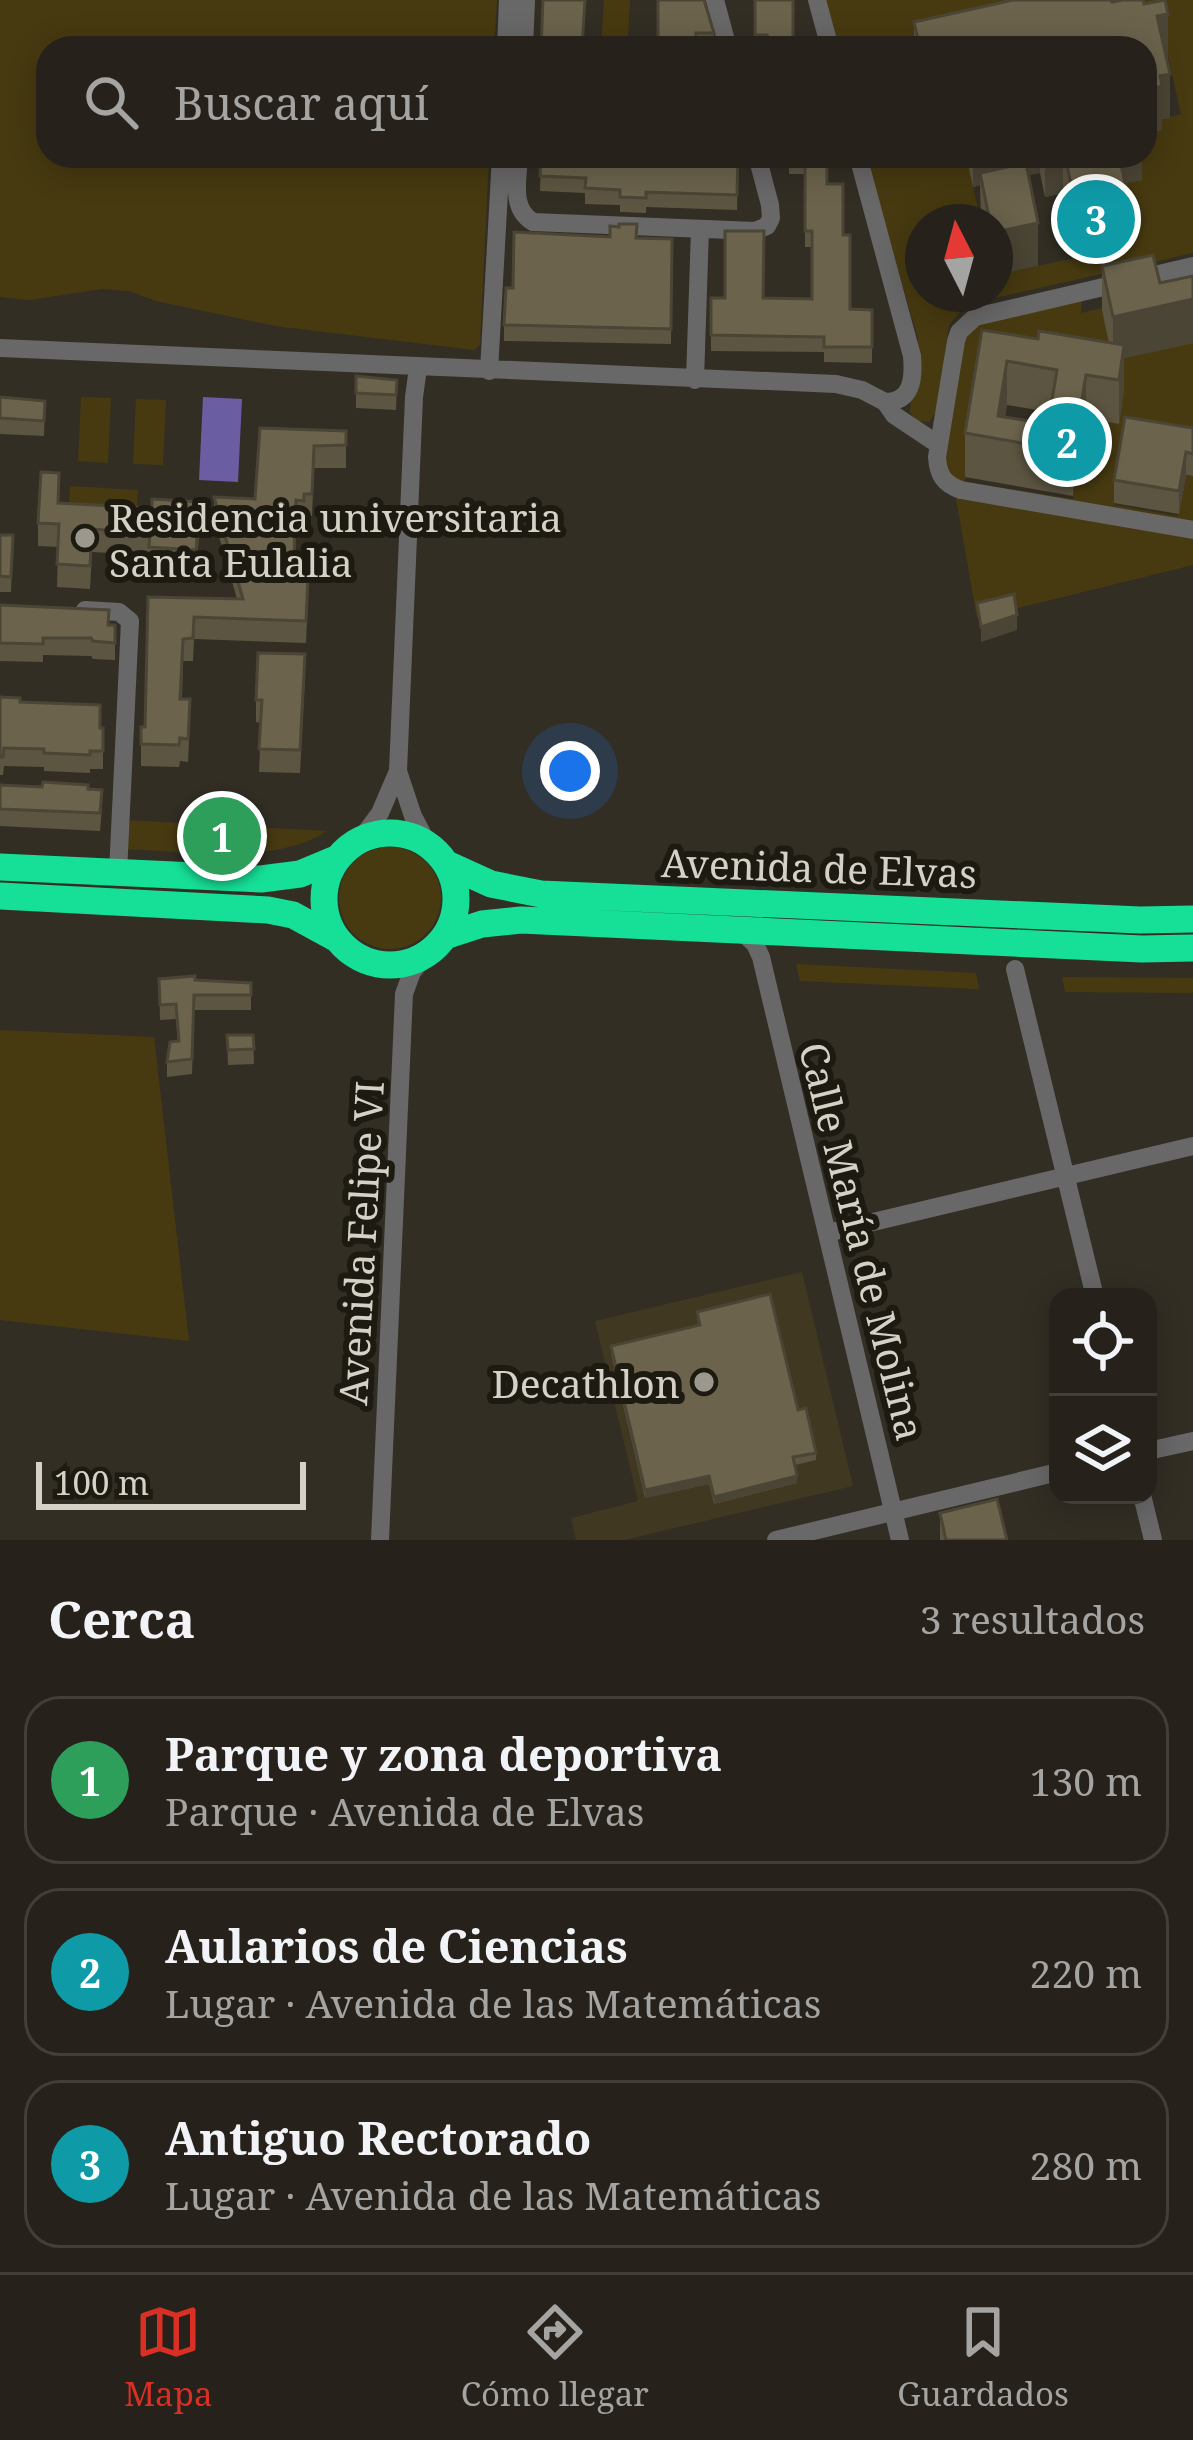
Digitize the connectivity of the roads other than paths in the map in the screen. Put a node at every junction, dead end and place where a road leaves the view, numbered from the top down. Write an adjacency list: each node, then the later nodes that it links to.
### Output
1 (508, 0): 5 (street)
2 (526, 0): 6 (street)
3 (715, 0): 7 (street)
4 (817, 0): 8 (street)
5 (506, 36)
6 (524, 36)
7 (725, 36)
8 (827, 36)
9 (500, 168): 17 (street)
10 (519, 168): 13 (street)
11 (760, 168): 13 (street)
12 (861, 168): 19 (street)
13 (700, 229): 18 (street)
14 (1193, 266): 20 (street)
15 (0, 348): 16 (street)
16 (418, 368): 17 (street); 23 (street)
17 (489, 370): 18 (street)
18 (695, 380): 19 (street)
19 (885, 402): 20 (street)
20 (939, 445): 21 (street)
21 (1193, 530)
22 (71, 609): 28 (street)
23 (398, 771): 24 (street); 25 (street)
24 (360, 840): 25 (highway); 26 (highway)
25 (438, 854): 30 (highway, Avenida de Elvas); 33 (highway)
26 (336, 860): 28 (highway); 32 (highway)
27 (0, 867): 28 (highway)
28 (118, 873)
29 (0, 896): 32 (highway)
30 (1193, 919)
31 (738, 930): 33 (highway, Avenida de Elvas); 34 (highway, Avenida de Elvas); 38 (street, Calle María de Molina)
32 (337, 939): 33 (highway)
33 (435, 946): 45 (street, Avenida Felipe VI)
34 (1193, 948)
35 (1015, 969): 37 (street)
36 (1193, 1146): 37 (street)
37 (1066, 1176): 38 (street); 39 (street)
38 (826, 1233): 44 (street, Calle María de Molina)
39 (1092, 1288)
40 (1193, 1441): 41 (street)
41 (1157, 1449)
42 (1049, 1474): 44 (street)
43 (1144, 1504): 48 (street)
44 (893, 1511): 46 (street); 47 (street, Calle María de Molina)
45 (380, 1540)
46 (776, 1540)
47 (900, 1540)
48 (1153, 1540)

